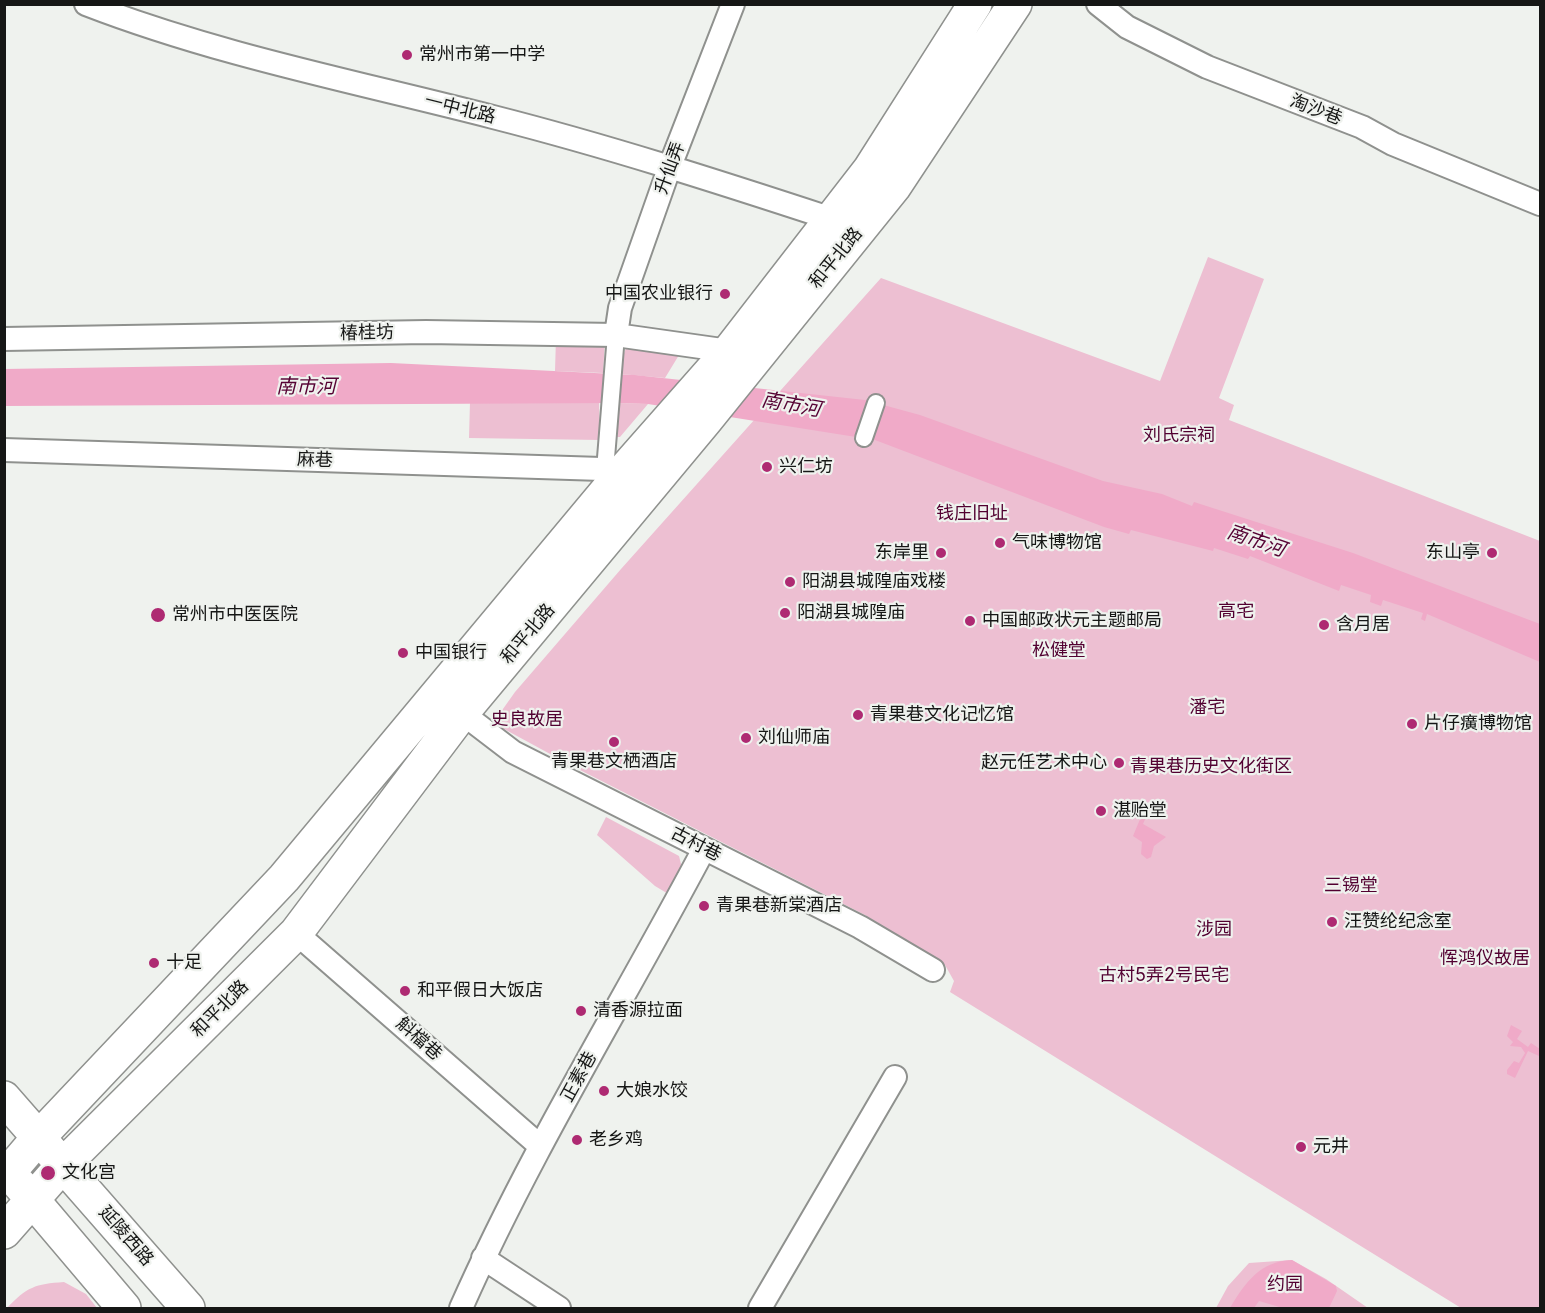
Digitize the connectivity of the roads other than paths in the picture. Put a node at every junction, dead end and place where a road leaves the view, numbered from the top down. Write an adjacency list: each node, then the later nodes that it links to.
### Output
1 (86, 4): 6 (street, 一中北路)
2 (733, 4): 6 (street, 升仙弄)
3 (975, 4): 8 (main road, 和平北路)
4 (1015, 4): 11 (main road, 和平北路)
5 (1098, 4): 7 (street, 淘沙巷)
6 (670, 166): 8 (street, 一中北路); 10 (street, 升仙弄)
7 (1540, 204)
8 (831, 219): 11 (main road, 和平北路)
9 (4, 339): 10 (street, 椿桂坊)
10 (616, 344): 11 (street, 椿桂坊); 15 (street)
11 (727, 366): 15 (main road, 和平北路); 16 (main road, 和平北路)
12 (876, 403): 13 (street)
13 (864, 438)
14 (4, 450): 15 (street, 麻巷)
15 (615, 470): 16 (street, 麻巷); 23 (main road, 和平北路)
16 (662, 471): 17 (main road, 和平北路)
17 (462, 713): 18 (street, 古村巷); 19 (main road, 和平北路)
18 (704, 849): 20 (street, 古村巷); 24 (street, 正素巷)
19 (296, 933): 24 (street, 斛檔巷); 25 (main road, 和平北路)
20 (933, 970)
21 (895, 1077): 34 (street)
22 (4, 1098): 23 (main road, 延陵西路)
23 (39, 1137): 25 (main road, 延陵西路); 26 (main road, 和平北路)
24 (540, 1146): 29 (street, 正素巷)
25 (62, 1166): 27 (main road, 和平北路); 31 (main road, 延陵西路)
26 (6, 1173): 27 (main road)
27 (33, 1198): 28 (main road, 和平北路); 30 (main road)
28 (4, 1232)
29 (483, 1258): 32 (street, 正素巷); 33 (street)
30 (124, 1308)
31 (188, 1308)
32 (461, 1308)
33 (559, 1308)
34 (760, 1308)

